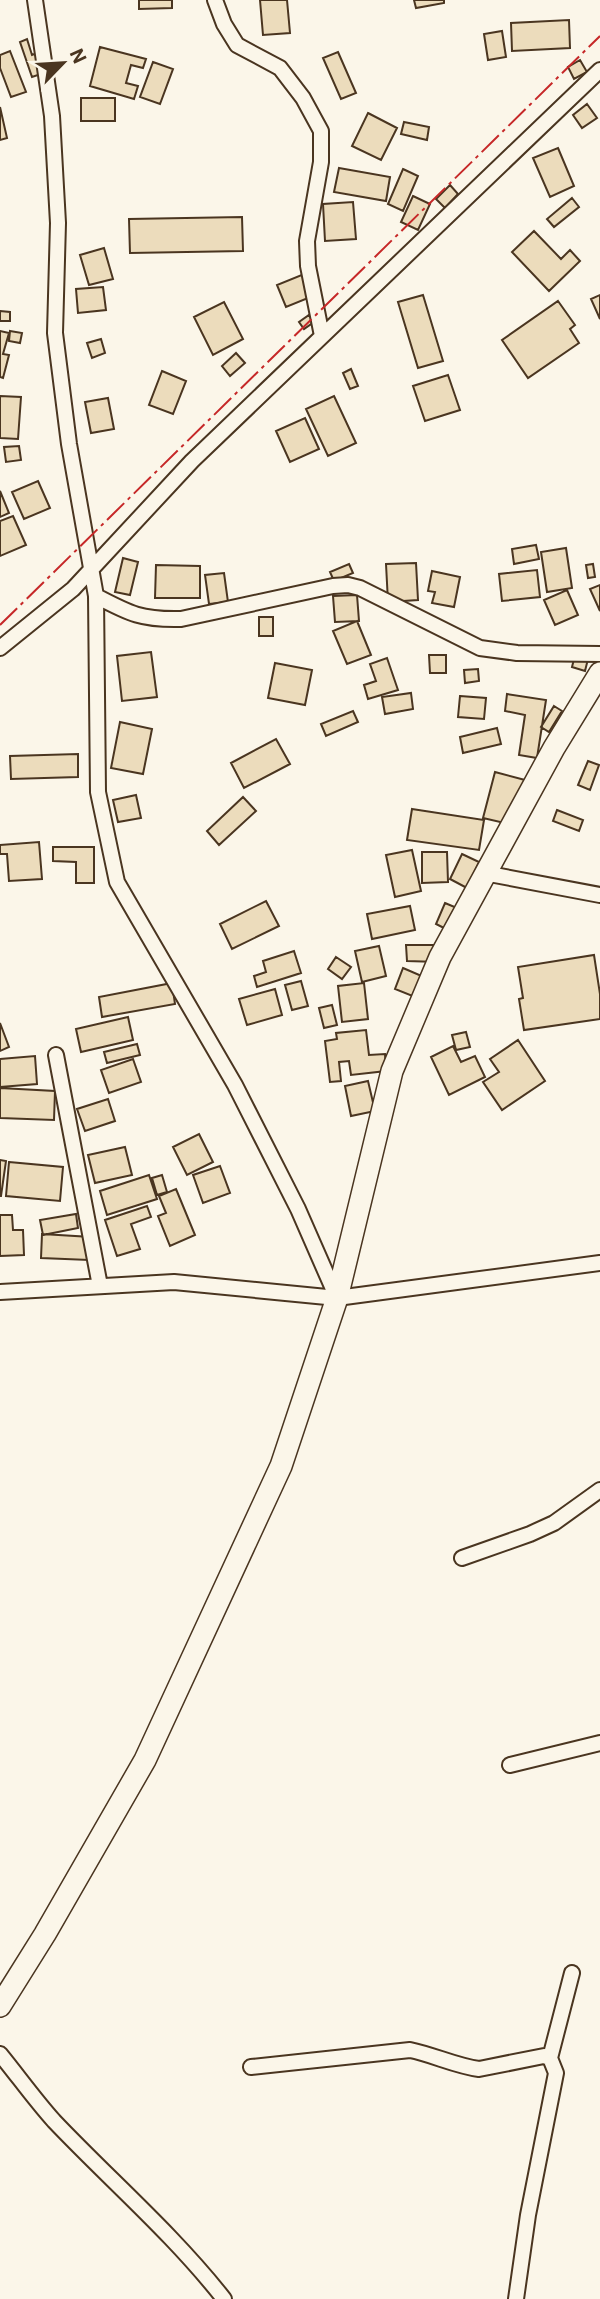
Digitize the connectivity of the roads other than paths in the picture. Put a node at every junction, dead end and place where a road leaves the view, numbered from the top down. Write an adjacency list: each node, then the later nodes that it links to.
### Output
1 (35, 0): 5 (street)
2 (215, 0): 4 (street)
3 (600, 70): 4 (street)
4 (322, 336): 5 (street)
5 (91, 569): 6 (street); 7 (street)
6 (96, 596): 8 (street); 16 (street)
7 (0, 648)
8 (600, 654)
9 (600, 673): 10 (street)
10 (484, 873): 11 (street); 16 (street)
11 (600, 895)
12 (56, 1055): 14 (street)
13 (600, 1263): 16 (street)
14 (100, 1286): 15 (street); 16 (street)
15 (0, 1292)
16 (337, 1298): 22 (street)
17 (600, 1490): 18 (street)
18 (462, 1558)
19 (600, 1743): 20 (street)
20 (510, 1765)
21 (572, 1973): 24 (street)
22 (0, 2006)
23 (0, 2054): 26 (street)
24 (550, 2057): 25 (street); 27 (street)
25 (251, 2067)
26 (224, 2299)
27 (516, 2299)

